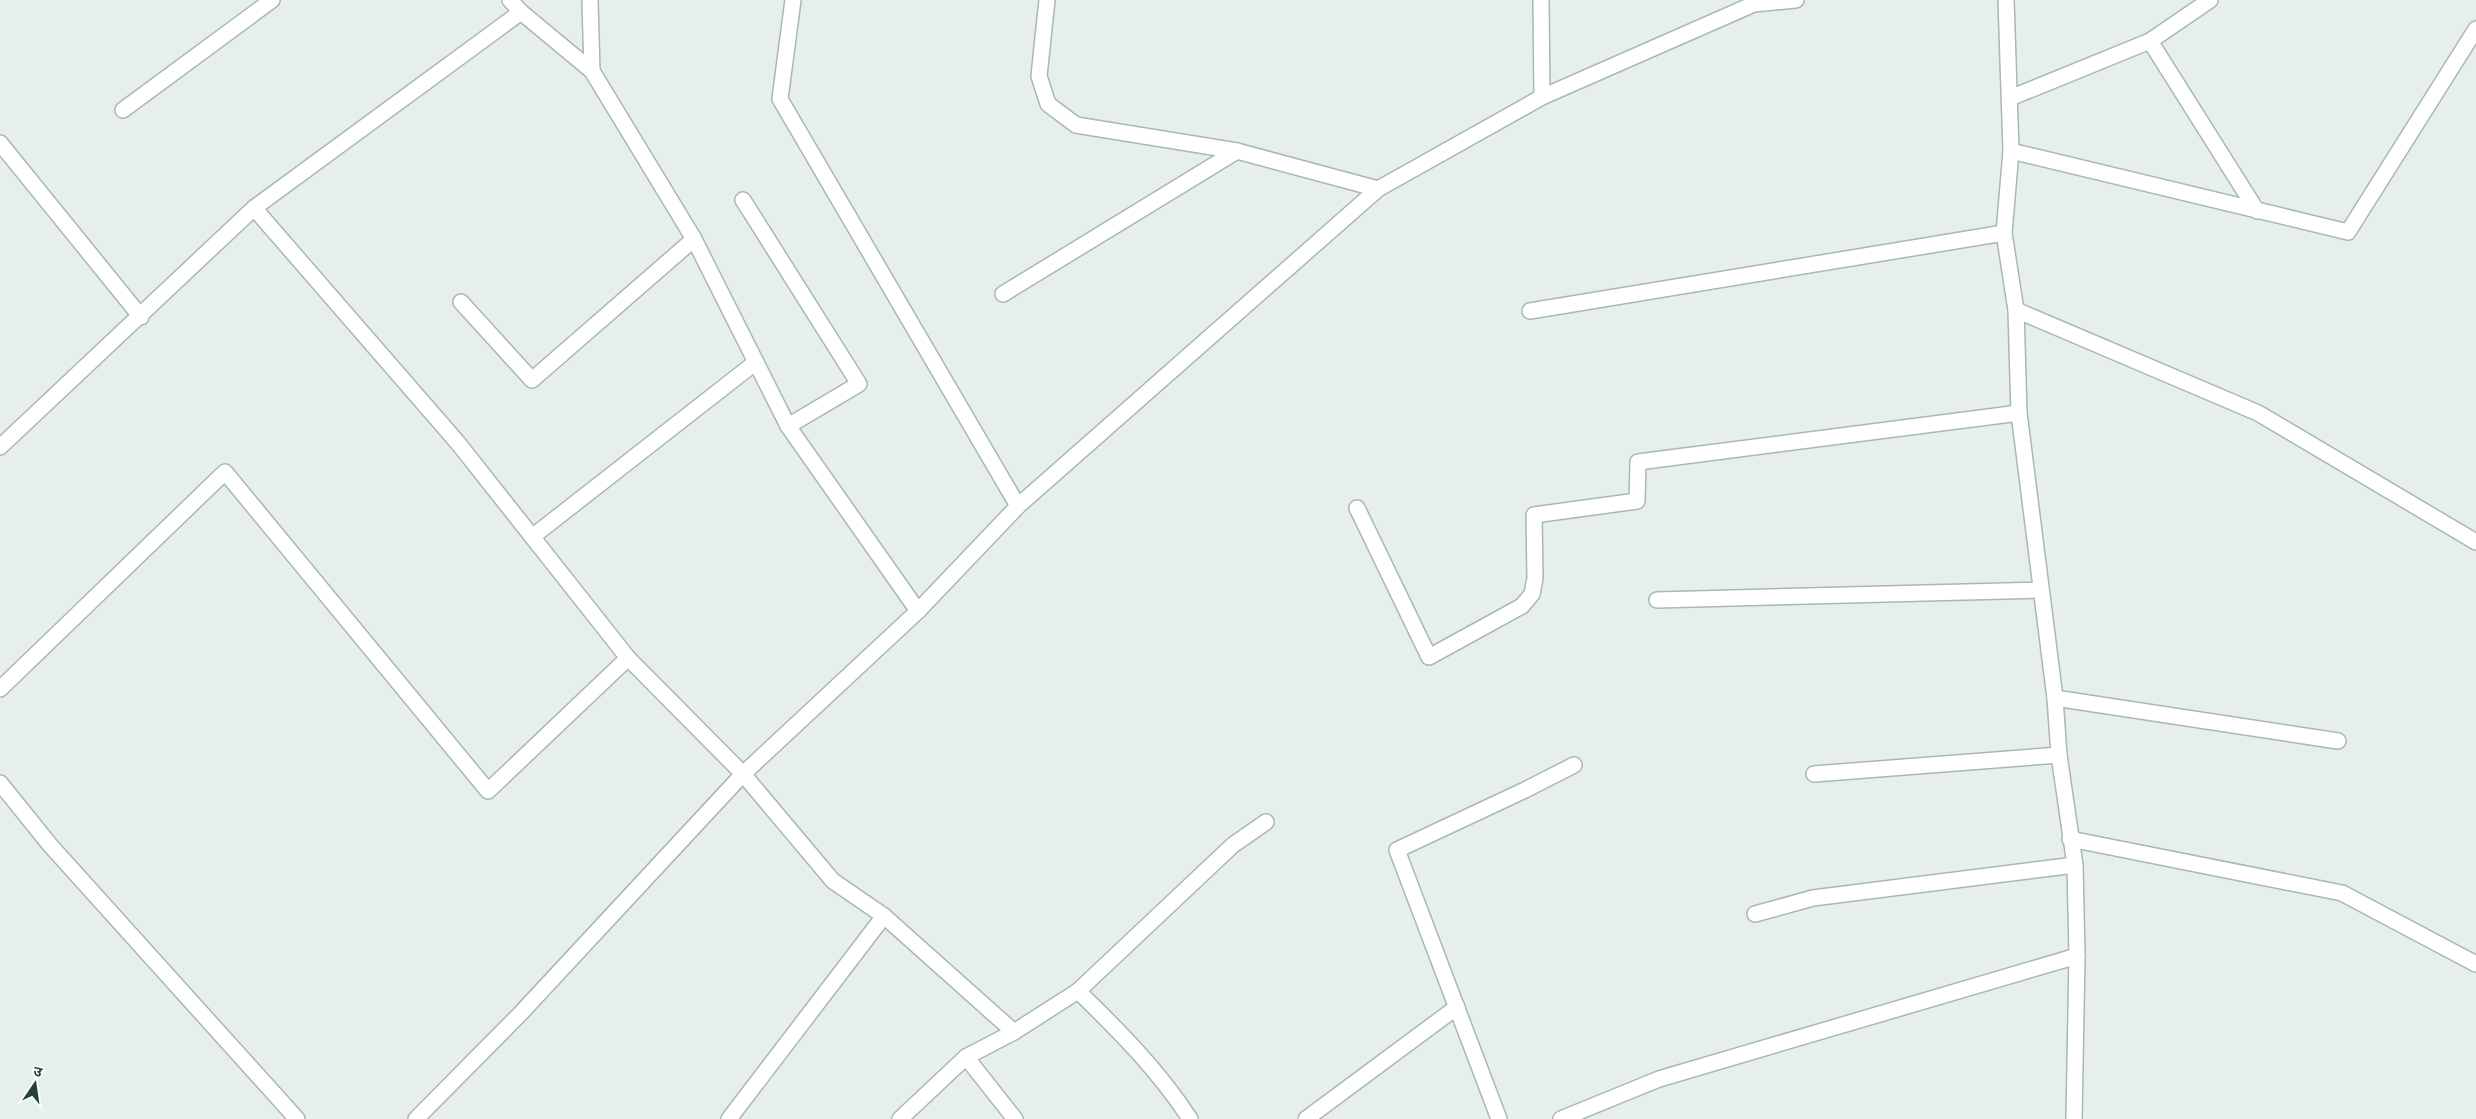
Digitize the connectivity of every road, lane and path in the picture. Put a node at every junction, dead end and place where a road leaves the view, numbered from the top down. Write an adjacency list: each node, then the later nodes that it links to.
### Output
1 (272, 0): 16 (street)
2 (510, 0): 10 (street)
3 (590, 0): 13 (street)
4 (793, 0): 35 (street)
5 (1046, 0): 18 (street)
6 (1541, 0): 14 (street)
7 (1796, 0): 14 (street)
8 (2006, 0): 15 (street)
9 (2210, 0): 12 (street)
10 (521, 12): 13 (street); 22 (street)
11 (2476, 29): 23 (street)
12 (2150, 41): 15 (street); 23 (street)
13 (592, 71): 25 (street)
14 (1542, 97): 20 (street)
15 (2010, 98): 19 (street)
16 (123, 110)
17 (0, 143): 30 (street)
18 (1237, 150): 20 (street); 26 (street)
19 (2011, 151): 23 (street); 24 (street)
20 (1378, 189): 35 (street)
21 (743, 200): 33 (street)
22 (254, 208): 30 (street); 37 (street)
23 (2257, 211)
24 (2004, 233): 28 (street); 29 (street)
25 (694, 239): 27 (street); 31 (street)
26 (1003, 294)
27 (461, 302)
28 (2016, 310): 32 (street); 38 (street)
29 (1530, 311)
30 (141, 316): 34 (street)
31 (756, 362): 33 (street); 37 (street)
32 (2019, 413): 36 (street); 39 (street)
33 (788, 426): 41 (street)
34 (0, 448)
35 (1018, 506): 41 (street)
36 (1357, 508)
37 (532, 537): 42 (street)
38 (2476, 542)
39 (2041, 590): 40 (street); 44 (street)
40 (1657, 600)
41 (918, 611): 48 (street)
42 (628, 658): 43 (street); 48 (street)
43 (0, 689)
44 (2055, 698): 45 (street); 46 (street)
45 (2338, 741)
46 (2059, 755): 49 (street); 52 (street)
47 (1574, 765): 59 (street)
48 (744, 774): 55 (street); 63 (street)
49 (1814, 774)
50 (0, 783): 62 (street)
51 (1266, 822): 58 (street)
52 (2070, 839): 53 (street); 57 (street)
53 (2074, 865): 54 (street); 56 (street)
54 (1755, 914)
55 (884, 916): 60 (street); 64 (street)
56 (2076, 956): 70 (street); 71 (street)
57 (2476, 964)
58 (1078, 991): 60 (street); 67 (street)
59 (1457, 1007): 68 (street); 69 (street)
60 (1014, 1032): 61 (street)
61 (966, 1058): 65 (street); 66 (street)
62 (297, 1119)
63 (416, 1119)
64 (729, 1119)
65 (900, 1119)
66 (1015, 1119)
67 (1190, 1119)
68 (1306, 1119)
69 (1499, 1119)
70 (1561, 1119)
71 (2074, 1119)

